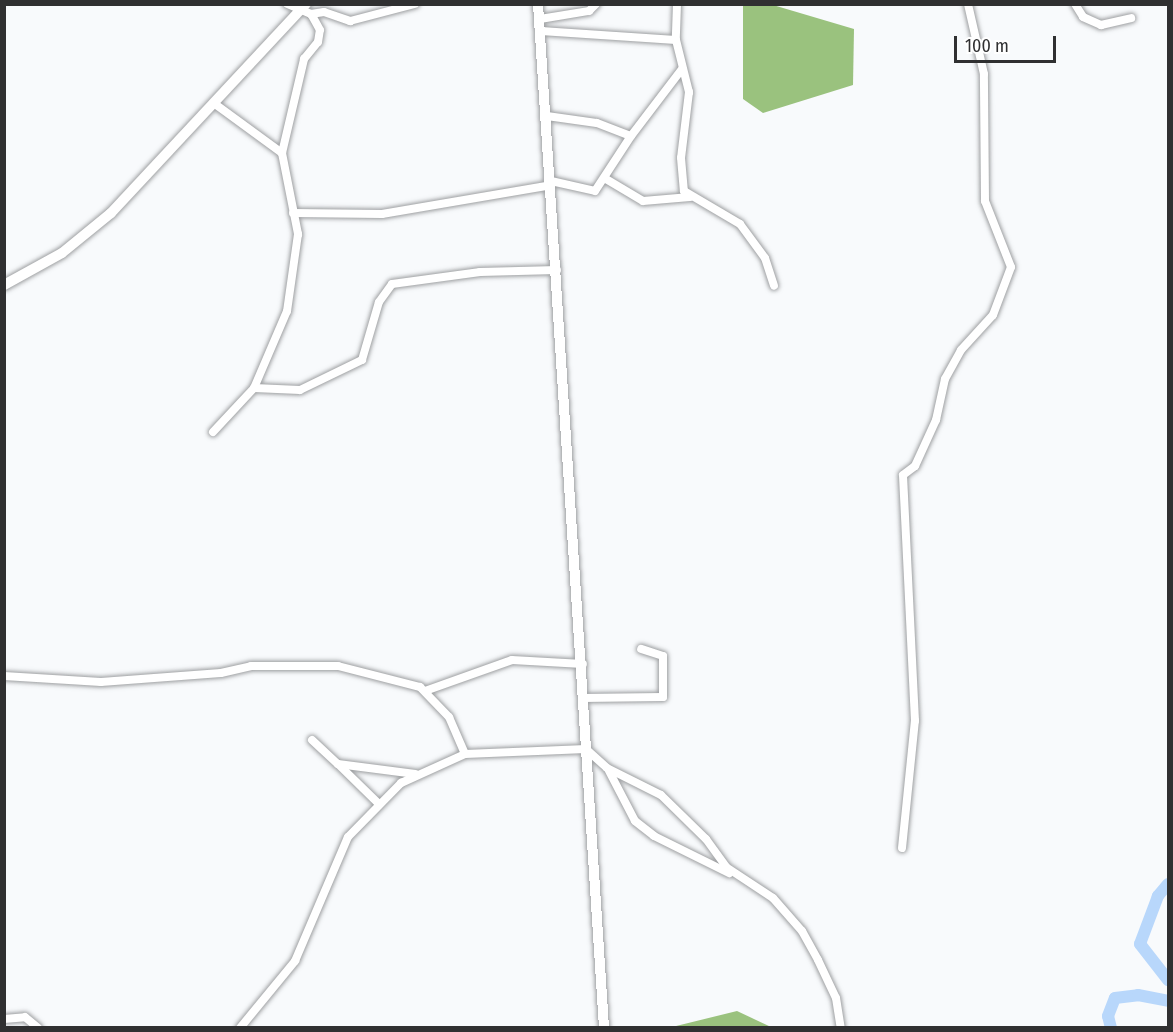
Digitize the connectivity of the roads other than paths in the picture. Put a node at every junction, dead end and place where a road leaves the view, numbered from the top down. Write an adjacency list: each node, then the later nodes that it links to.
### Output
1 (287, 4): 8 (street)
2 (415, 4): 8 (street)
3 (538, 4): 10 (street)
4 (596, 4): 10 (street)
5 (677, 4): 12 (street)
6 (968, 4): 39 (street)
7 (1075, 4): 9 (street)
8 (304, 8): 14 (street); 17 (street)
9 (1131, 18)
10 (540, 19): 11 (street)
11 (541, 32): 12 (street); 15 (street)
12 (676, 40): 13 (street)
13 (682, 69): 16 (street); 20 (street)
14 (215, 104): 17 (street); 23 (street)
15 (547, 116): 16 (street); 19 (street)
16 (631, 136): 18 (street)
17 (282, 153): 21 (street)
18 (606, 179): 19 (street); 20 (street)
19 (551, 183): 21 (street); 22 (street)
20 (690, 197): 24 (street)
21 (293, 213): 25 (street)
22 (557, 270): 25 (street); 28 (street)
23 (4, 285)
24 (774, 286)
25 (254, 388): 26 (street)
26 (213, 432)
27 (640, 649): 31 (street)
28 (583, 664): 30 (street); 31 (street)
29 (4, 676): 30 (street)
30 (425, 691): 34 (street)
31 (582, 698): 33 (street)
32 (312, 740): 35 (street)
33 (586, 749): 34 (street); 36 (street); 44 (street)
34 (465, 754): 37 (street)
35 (338, 764): 37 (street); 38 (street)
36 (607, 768): 40 (street); 40 (street)
37 (415, 774): 38 (street)
38 (378, 803): 43 (street)
39 (902, 848)
40 (735, 875): 45 (street)
41 (4, 1019): 42 (street)
42 (38, 1028)
43 (240, 1028)
44 (604, 1028)
45 (841, 1028)

